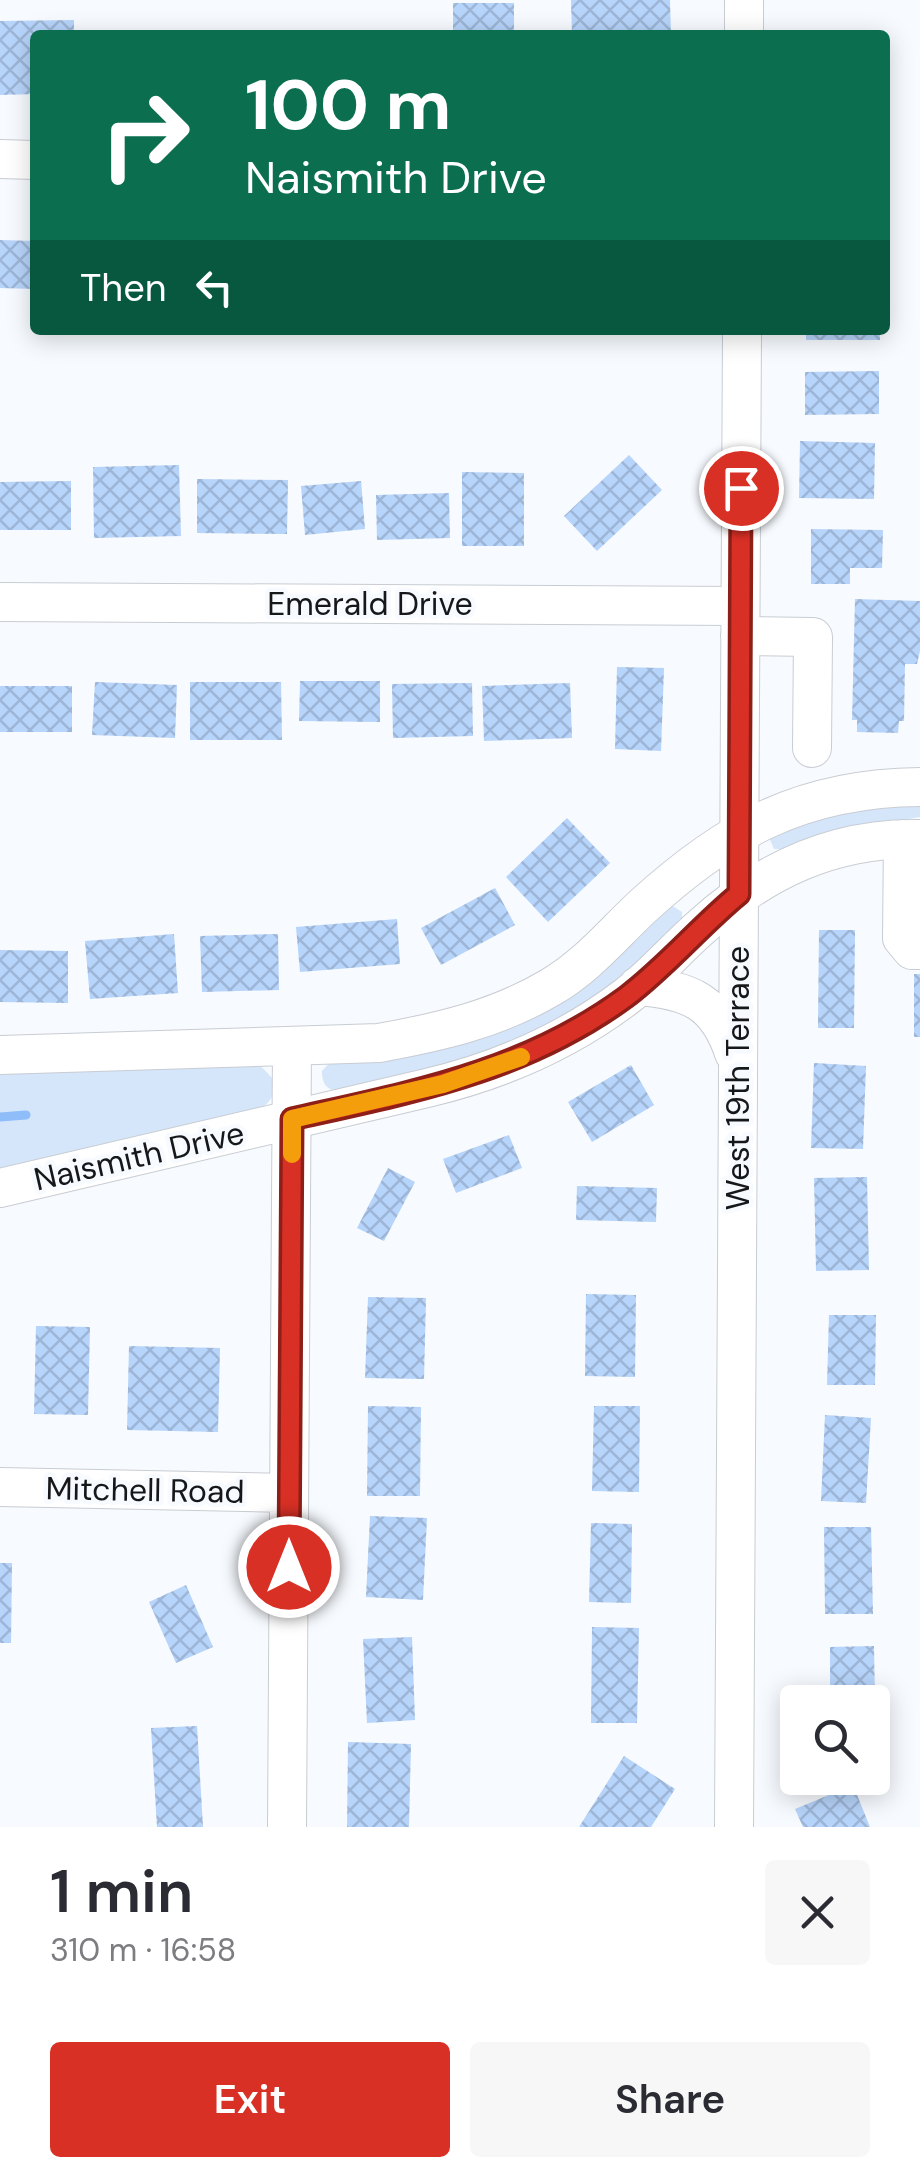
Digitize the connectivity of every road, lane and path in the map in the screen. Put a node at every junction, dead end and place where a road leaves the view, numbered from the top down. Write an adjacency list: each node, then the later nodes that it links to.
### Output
1 (744, 0): 2 (street)
2 (744, 30)
3 (0, 159): 4 (street)
4 (30, 160)
5 (742, 335): 7 (street, West 19th Terrace)
6 (0, 602): 7 (street, Emerald Drive)
7 (740, 621): 8 (street, Emerald Drive); 10 (street, West 19th Terrace)
8 (812, 748)
9 (920, 788): 10 (street)
10 (739, 833): 12 (street, West 19th Terrace); 15 (street)
11 (912, 839): 12 (street, Naismith Drive); 13 (street)
12 (739, 894): 14 (street, Naismith Drive); 17 (street, West 19th Terrace)
13 (920, 950)
14 (638, 986): 17 (street); 18 (street, Naismith Drive)
15 (292, 1047): 16 (street); 18 (street)
16 (0, 1055)
17 (738, 1064): 23 (street, West 19th Terrace)
18 (292, 1119): 19 (street, Naismith Drive); 21 (street)
19 (0, 1188)
20 (0, 1487): 21 (street, Mitchell Road)
21 (289, 1492): 22 (street)
22 (287, 1827)
23 (734, 1827)

